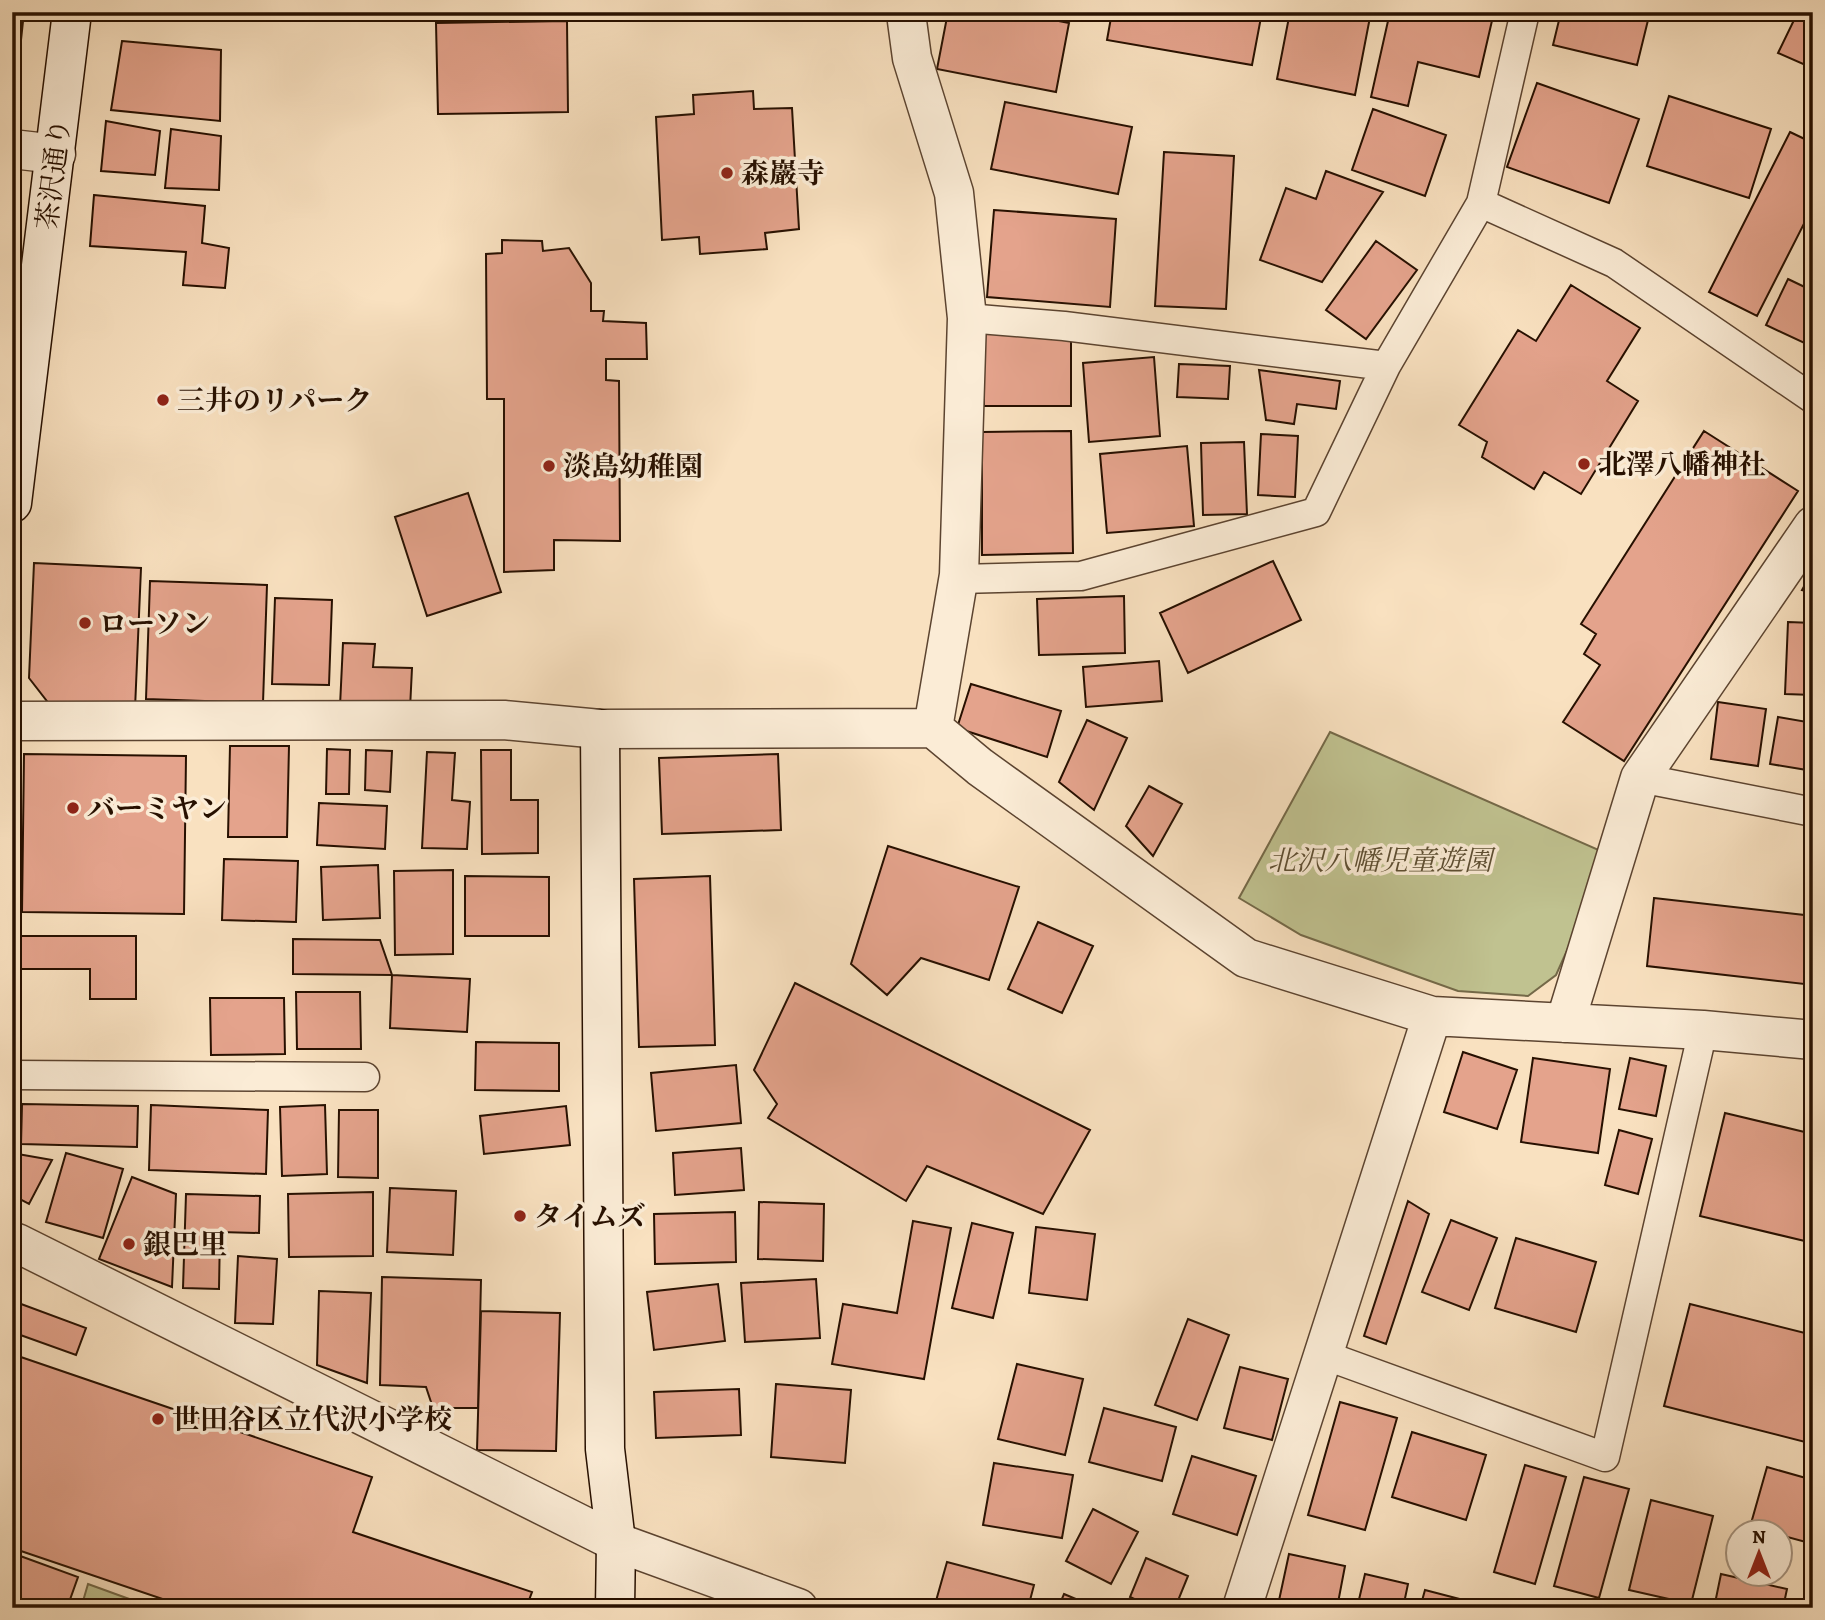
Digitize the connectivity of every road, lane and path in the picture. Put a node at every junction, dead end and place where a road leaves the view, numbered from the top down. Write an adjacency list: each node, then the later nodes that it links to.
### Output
1 (72, 12): 5 (street, 茶沢通り)
2 (909, 12): 7 (street)
3 (1525, 12): 6 (lane)
4 (12, 149): 5 (street)
5 (56, 154): 10 (street, 茶沢通り)
6 (1481, 203): 8 (lane); 9 (lane)
7 (967, 318): 8 (lane); 12 (street)
8 (1386, 366): 12 (lane)
9 (1813, 399)
10 (12, 503)
11 (1813, 526): 16 (street)
12 (958, 579): 14 (street)
13 (12, 722): 15 (street)
14 (933, 728): 15 (street); 18 (street)
15 (600, 729): 26 (street)
16 (1640, 778): 17 (lane); 19 (street)
17 (1813, 812)
18 (1432, 1016): 19 (street); 25 (street)
19 (1565, 1023): 20 (street)
20 (1703, 1030): 21 (street); 25 (lane)
21 (1813, 1040)
22 (12, 1075): 23 (lane)
23 (365, 1077)
24 (12, 1244): 26 (street)
25 (1324, 1355): 29 (street)
26 (616, 1542): 27 (street); 28 (street)
27 (615, 1608)
28 (798, 1608)
29 (1242, 1608)

